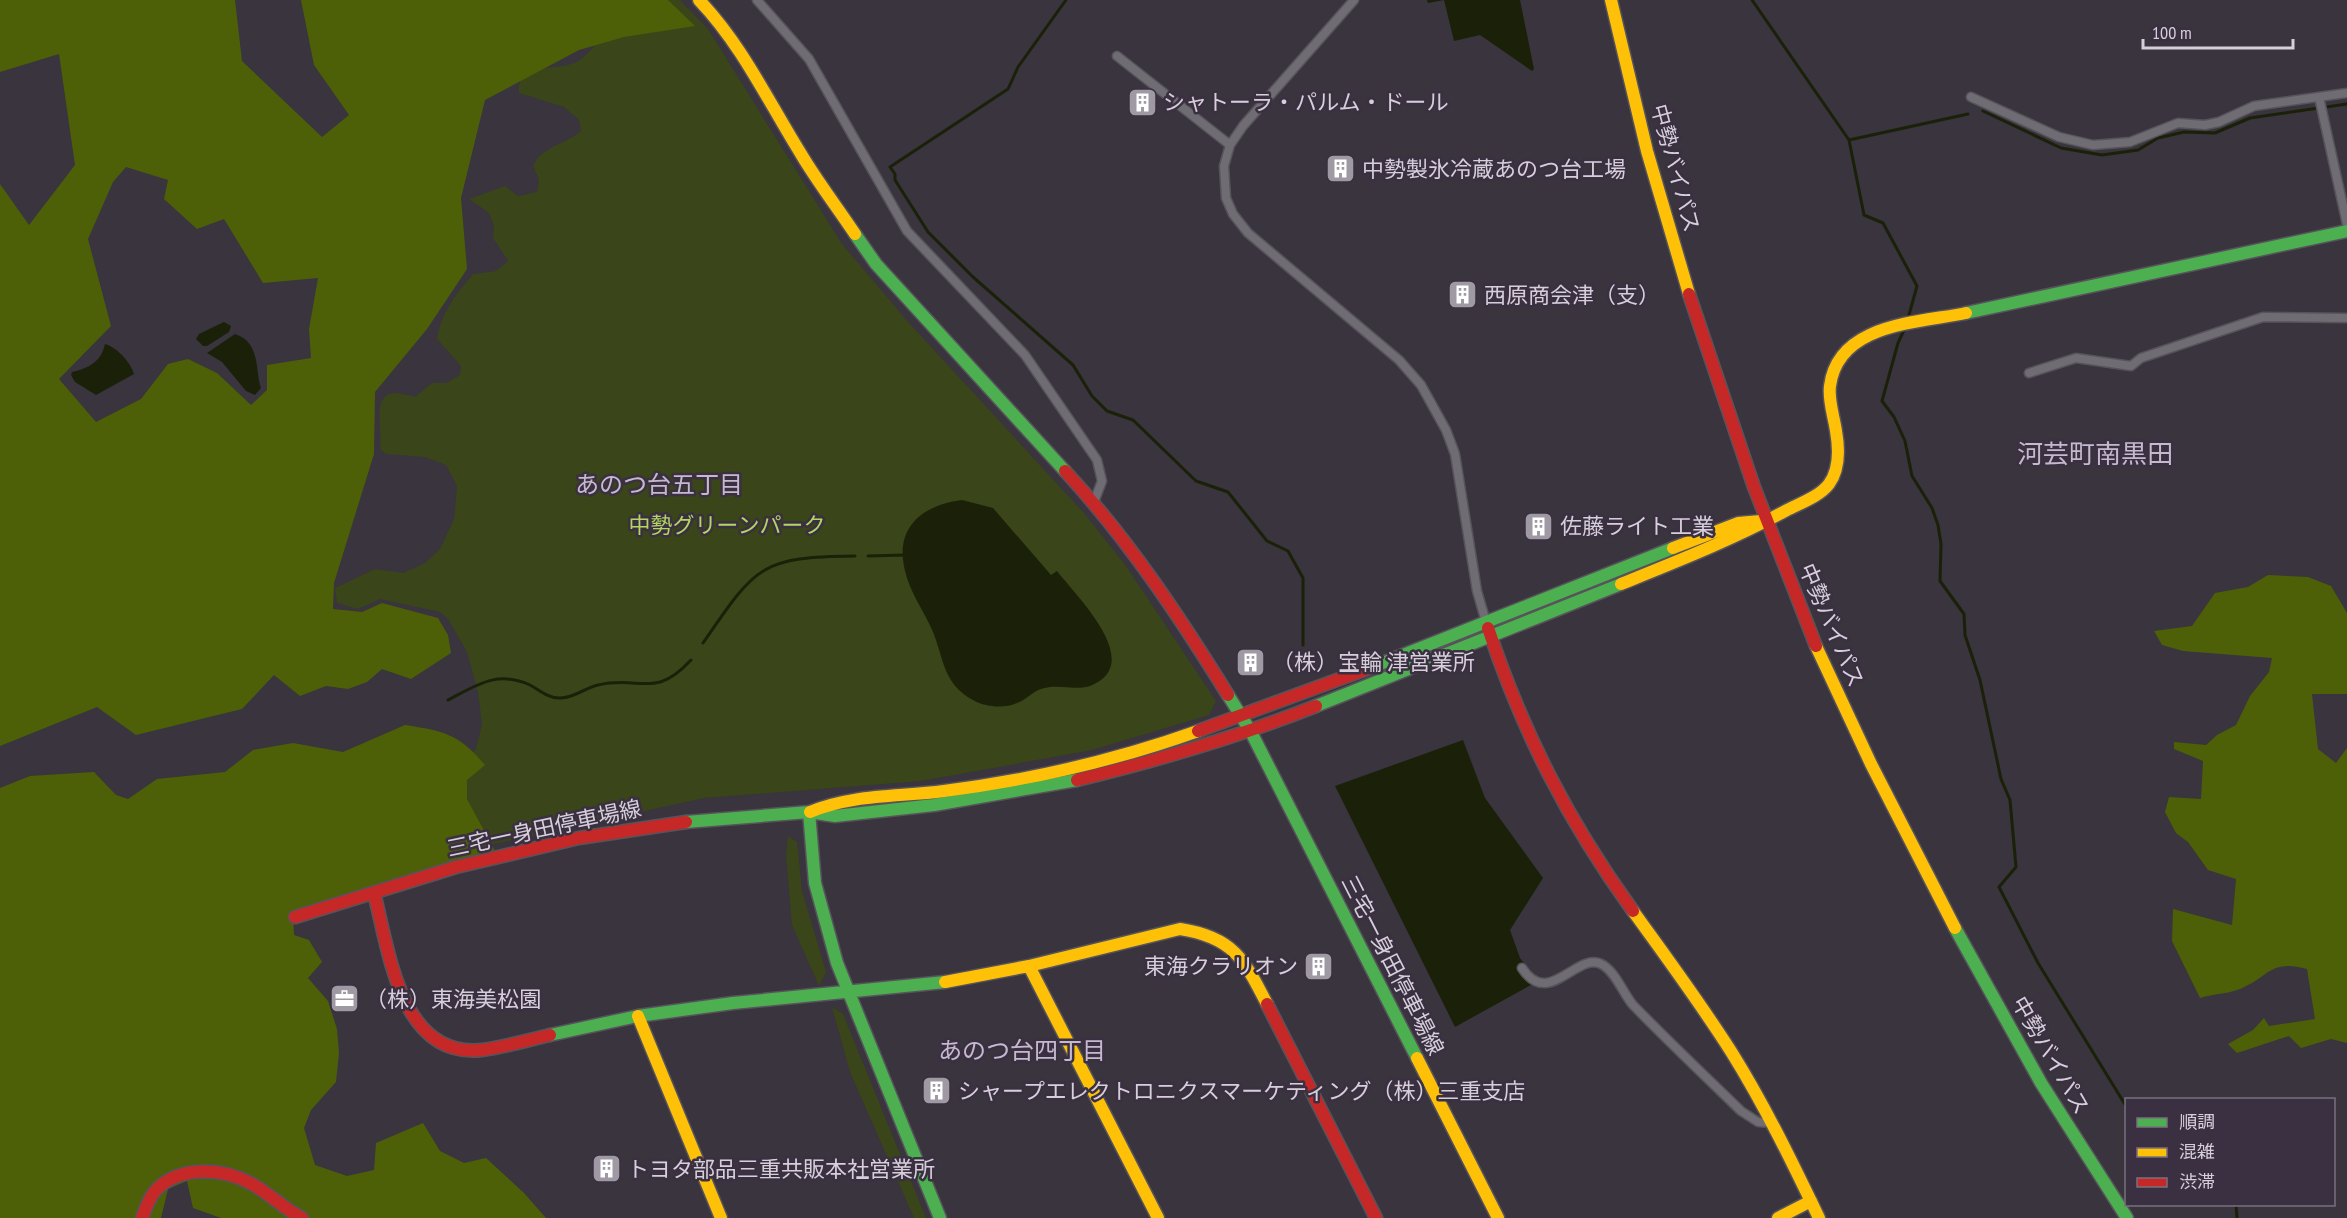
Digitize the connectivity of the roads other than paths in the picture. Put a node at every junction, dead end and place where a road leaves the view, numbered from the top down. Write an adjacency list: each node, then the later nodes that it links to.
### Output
1 (699, 0): 14 (main road)
2 (758, 0): 14 (street)
3 (1354, 0): 9 (street)
4 (1611, 0): 15 (main road, 中勢バイパス)
5 (1117, 56): 9 (street)
6 (2347, 93): 8 (street)
7 (1971, 97): 8 (street)
8 (2320, 99): 10 (street)
9 (1230, 145): 16 (street)
10 (2347, 224)
11 (2347, 231): 15 (main road)
12 (2347, 318): 13 (street)
13 (2029, 373)
14 (1094, 502): 18 (main road)
15 (1766, 520): 16 (main road); 17 (main road); 38 (main road, 中勢バイパス)
16 (1486, 622): 17 (main road); 18 (main road)
17 (1491, 636): 19 (main road); 27 (main road)
18 (1243, 717): 19 (main road, 三宅一身田停車場線); 20 (main road, 三宅一身田停車場線)
19 (1251, 732): 20 (main road, 三宅一身田停車場線); 35 (main road, 三宅一身田停車場線)
20 (809, 812): 21 (main road, 三宅一身田停車場線); 25 (main road)
21 (374, 893): 22 (main road, 三宅一身田停車場線); 26 (main road)
22 (294, 917)
23 (1029, 966): 25 (main road); 33 (main road); 34 (main road)
24 (1522, 968): 27 (street)
25 (849, 994): 26 (main road); 32 (main road)
26 (639, 1016): 31 (main road)
27 (1773, 1124): 28 (main road)
28 (1811, 1201): 36 (main road); 37 (main road)
29 (142, 1218): 30 (main road)
30 (302, 1218)
31 (721, 1218)
32 (940, 1218)
33 (1158, 1218)
34 (1376, 1218)
35 (1498, 1218)
36 (1778, 1218)
37 (1819, 1218)
38 (2127, 1218)

